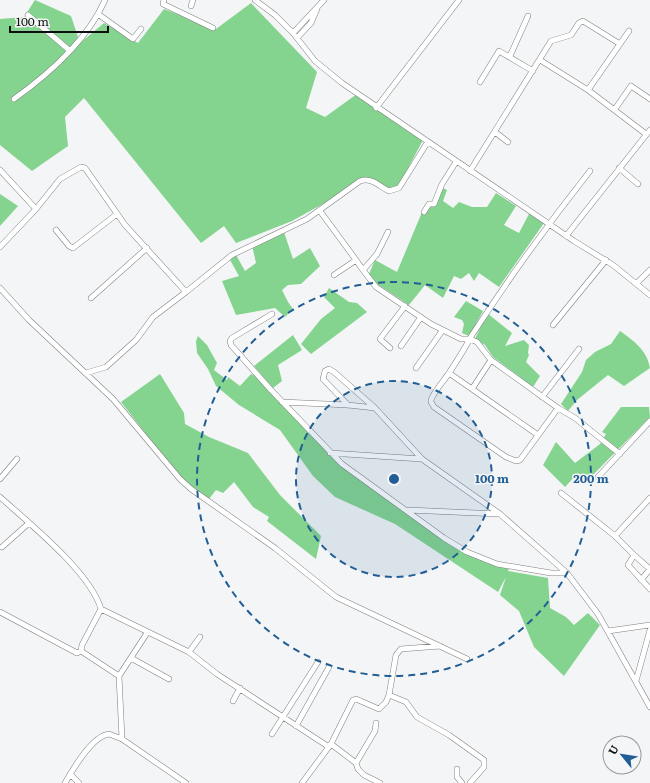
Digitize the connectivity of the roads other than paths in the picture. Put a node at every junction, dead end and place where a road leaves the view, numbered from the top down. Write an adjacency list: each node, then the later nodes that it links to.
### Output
1 (105, 0): 9 (street)
2 (164, 0): 12 (street)
3 (193, 0): 7 (street)
4 (255, 0): 15 (street)
5 (324, 0): 8 (street)
6 (459, 0): 26 (street)
7 (191, 6)
8 (317, 8): 15 (street); 16 (street)
9 (98, 14): 13 (street); 18 (street)
10 (28, 15): 18 (street)
11 (528, 16): 19 (street)
12 (213, 28)
13 (141, 29)
14 (629, 31): 17 (street)
15 (293, 33): 16 (street)
16 (297, 38): 26 (street)
17 (620, 44): 20 (street); 23 (street)
18 (70, 50): 25 (street)
19 (510, 56): 21 (street); 22 (street)
20 (540, 60): 21 (street); 23 (street)
21 (533, 71): 28 (street)
22 (480, 82)
23 (588, 90): 27 (street)
24 (650, 99): 27 (street)
25 (14, 100)
26 (376, 108): 31 (street)
27 (615, 109): 29 (street)
28 (495, 132): 30 (street); 35 (street)
29 (648, 132): 33 (street)
30 (508, 142)
31 (428, 143): 32 (street); 39 (street)
32 (456, 162): 35 (street); 40 (street)
33 (619, 168): 37 (street); 45 (street)
34 (0, 170): 38 (street)
35 (470, 171): 42 (street)
36 (590, 171): 42 (street)
37 (638, 184)
38 (36, 209): 41 (street); 46 (street)
39 (320, 211): 48 (street); 55 (street)
40 (424, 212)
41 (117, 214): 43 (street); 47 (street)
42 (548, 223): 45 (street); 63 (street)
43 (56, 230)
44 (388, 232): 50 (street)
45 (566, 236): 49 (street)
46 (0, 247)
47 (147, 248): 55 (street); 57 (street)
48 (356, 260): 50 (street); 52 (street)
49 (606, 260): 53 (street); 61 (street)
50 (363, 270): 58 (street)
51 (650, 270): 53 (street)
52 (334, 275)
53 (637, 283): 56 (street)
54 (0, 288): 69 (street)
55 (186, 292): 69 (street)
56 (650, 295)
57 (91, 298)
58 (406, 306): 60 (street); 65 (street)
59 (272, 314): 73 (street)
60 (421, 317): 62 (street); 64 (street)
61 (553, 325)
62 (442, 331): 63 (street); 68 (street)
63 (471, 337): 67 (street); 70 (street)
64 (401, 346)
65 (390, 348)
66 (579, 349): 72 (street)
67 (491, 360): 71 (street); 72 (street)
68 (416, 368)
69 (86, 373): 105 (street)
70 (449, 373): 71 (street); 78 (street)
71 (472, 389): 78 (street)
72 (542, 397): 76 (street)
73 (282, 402): 74 (street); 79 (street)
74 (348, 405): 75 (street); 75 (street)
75 (375, 408): 82 (street)
76 (558, 408): 78 (street); 80 (street)
77 (650, 421): 80 (street)
78 (538, 435)
79 (330, 453): 82 (street); 88 (street)
80 (620, 454): 83 (street)
81 (17, 459): 84 (street)
82 (422, 459): 89 (street)
83 (598, 477)
84 (0, 479)
85 (561, 493): 91 (street)
86 (0, 497): 90 (street)
87 (650, 498): 91 (street)
88 (408, 510): 89 (street); 95 (street)
89 (500, 514): 95 (street)
90 (29, 523): 92 (street); 98 (street)
91 (615, 536): 93 (street)
92 (2, 547)
93 (634, 555): 94 (street); 96 (street)
94 (650, 569): 96 (street)
95 (567, 573): 102 (street)
96 (641, 580): 97 (street)
97 (650, 589)
98 (101, 609): 103 (street); 106 (street)
99 (0, 612): 106 (street)
100 (650, 625): 102 (street)
101 (650, 630): 114 (street)
102 (608, 631): 114 (street)
103 (147, 633): 107 (street); 108 (street)
104 (200, 637): 107 (street)
105 (440, 646): 109 (street); 116 (street)
106 (81, 651): 112 (street)
107 (189, 652): 115 (street)
108 (131, 658): 112 (street); 113 (street)
109 (467, 659)
110 (318, 662): 119 (street)
111 (329, 667): 121 (street)
112 (119, 676): 123 (street)
113 (169, 679)
114 (636, 681): 118 (street)
115 (240, 688): 117 (street); 119 (street)
116 (389, 694): 124 (street); 134 (street)
117 (233, 701)
118 (650, 707)
119 (282, 717): 121 (street); 122 (street)
120 (376, 723): 125 (street)
121 (296, 726): 124 (street)
122 (272, 734)
123 (122, 739): 127 (street); 130 (street)
124 (330, 746): 125 (street); 131 (street)
125 (356, 763): 132 (street)
126 (457, 769): 133 (street)
127 (70, 774): 128 (street); 129 (street)
128 (64, 783)
129 (79, 783)
130 (186, 783)
131 (302, 783)
132 (380, 783)
133 (462, 783)
134 (470, 783)

